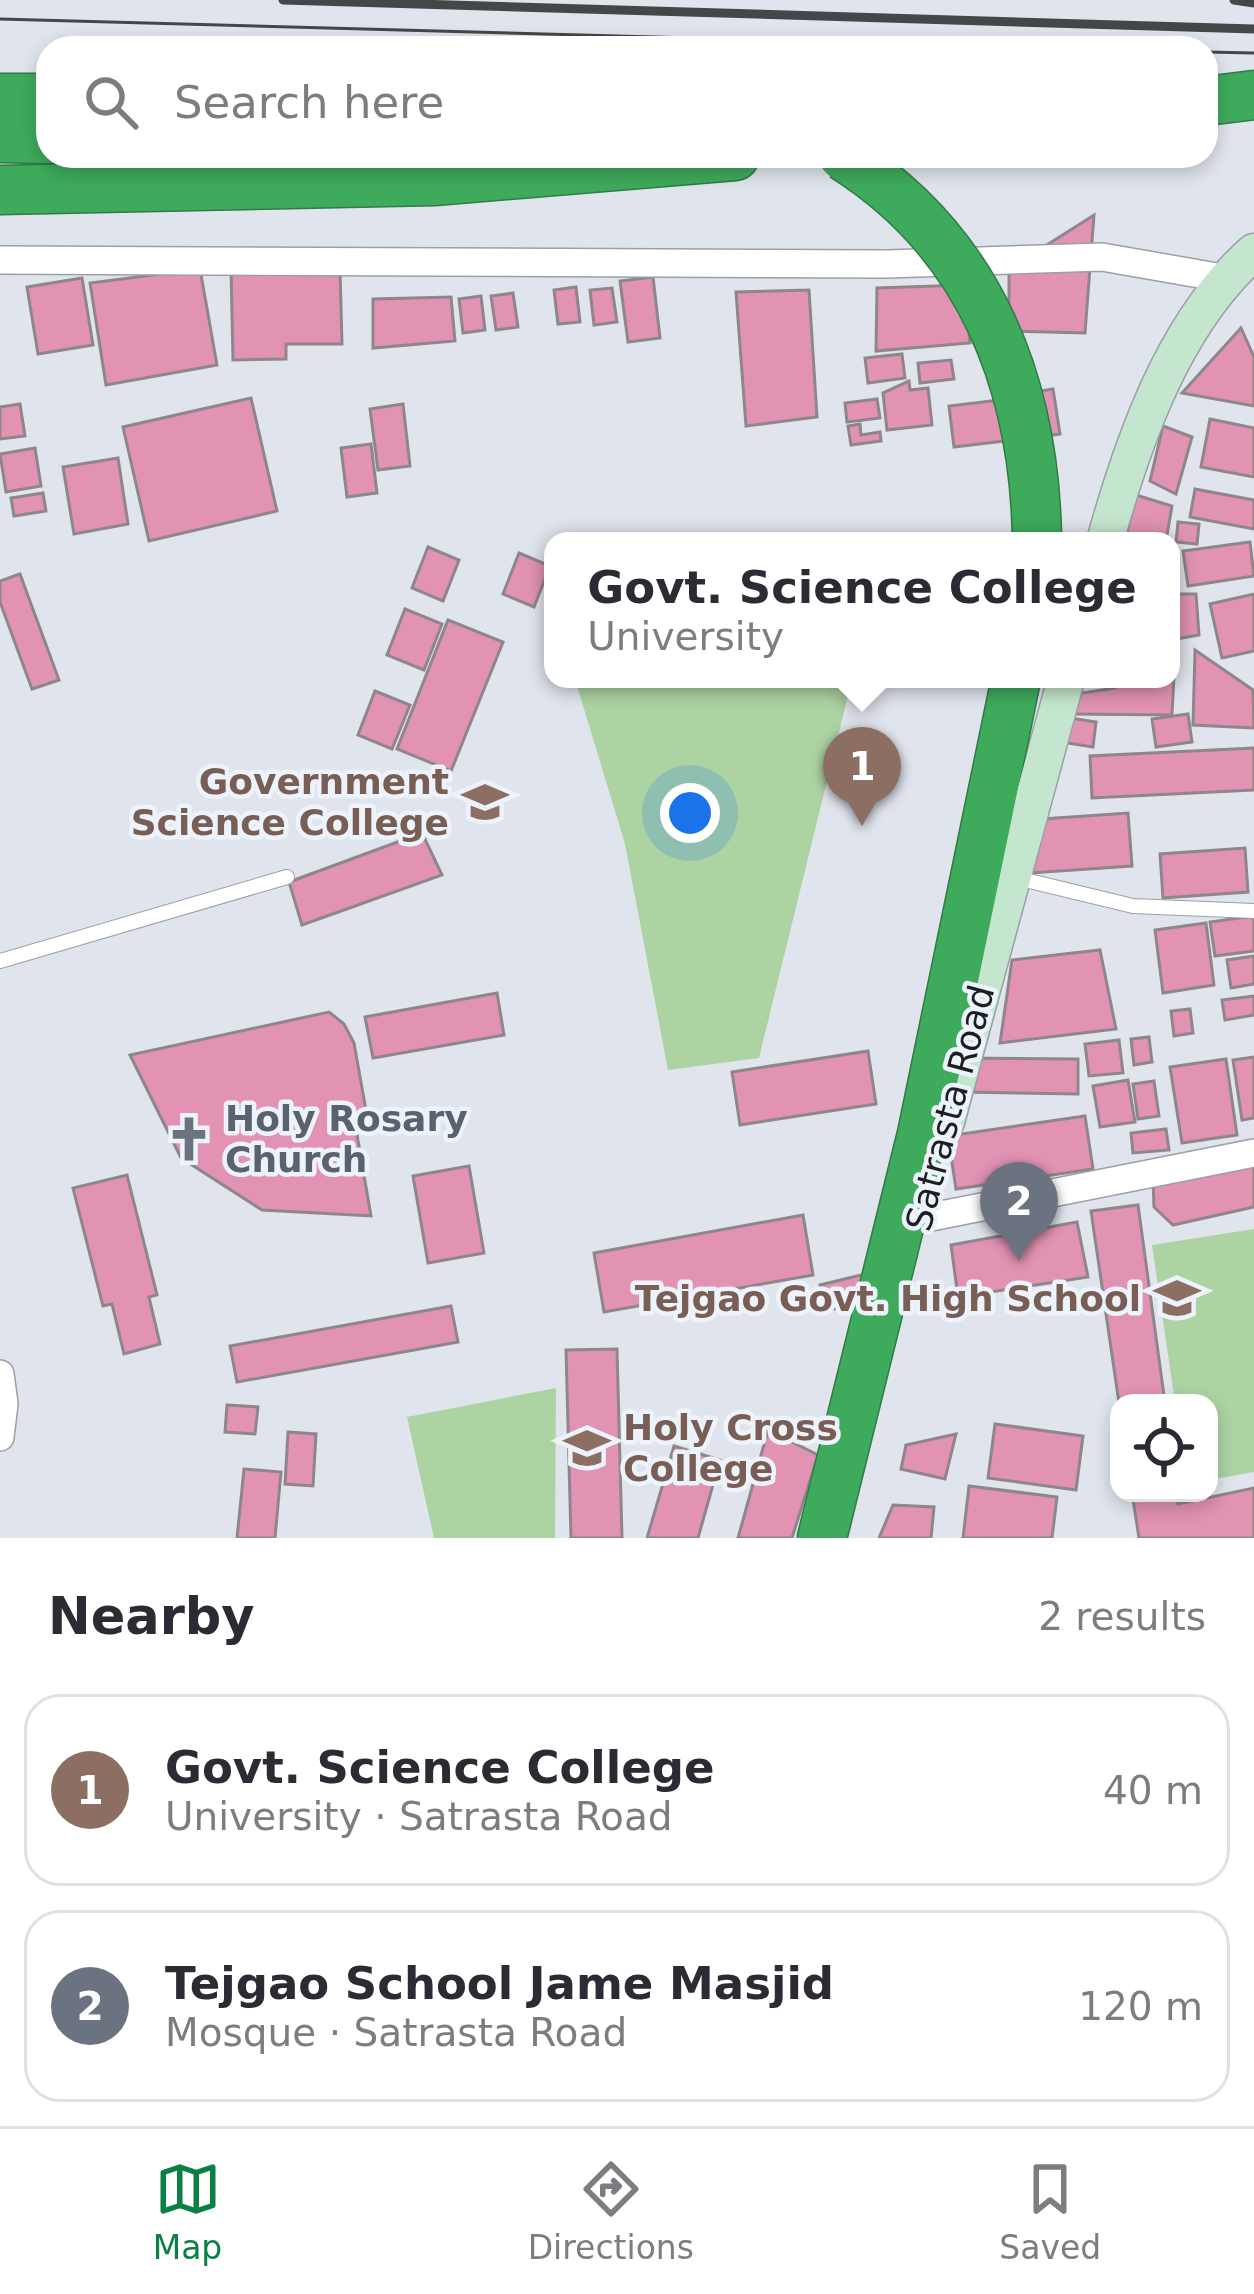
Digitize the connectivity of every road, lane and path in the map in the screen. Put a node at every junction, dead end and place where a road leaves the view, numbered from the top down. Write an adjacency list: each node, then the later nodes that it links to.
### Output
1 (1254, 95): 4 (highway)
2 (0, 98): 3 (highway)
3 (36, 98)
4 (1218, 100)
5 (0, 138): 6 (highway)
6 (36, 139)
7 (582, 168): 9 (highway)
8 (862, 168): 13 (highway, bridge)
9 (0, 190)
10 (1254, 252): 12 (street)
11 (0, 260): 12 (street)
12 (1228, 279): 14 (street)
13 (1036, 532)
14 (1108, 532)
15 (1014, 688): 25 (highway)
16 (1063, 688): 17 (street, Satrasta Road)
17 (1010, 877): 19 (lane); 22 (street, Satrasta Road)
18 (287, 878): 20 (lane)
19 (1254, 910)
20 (0, 961)
21 (1254, 1153): 22 (street)
22 (921, 1219): 26 (street, Satrasta Road)
23 (0, 1374): 24 (street)
24 (0, 1437)
25 (822, 1538)
26 (838, 1538)

